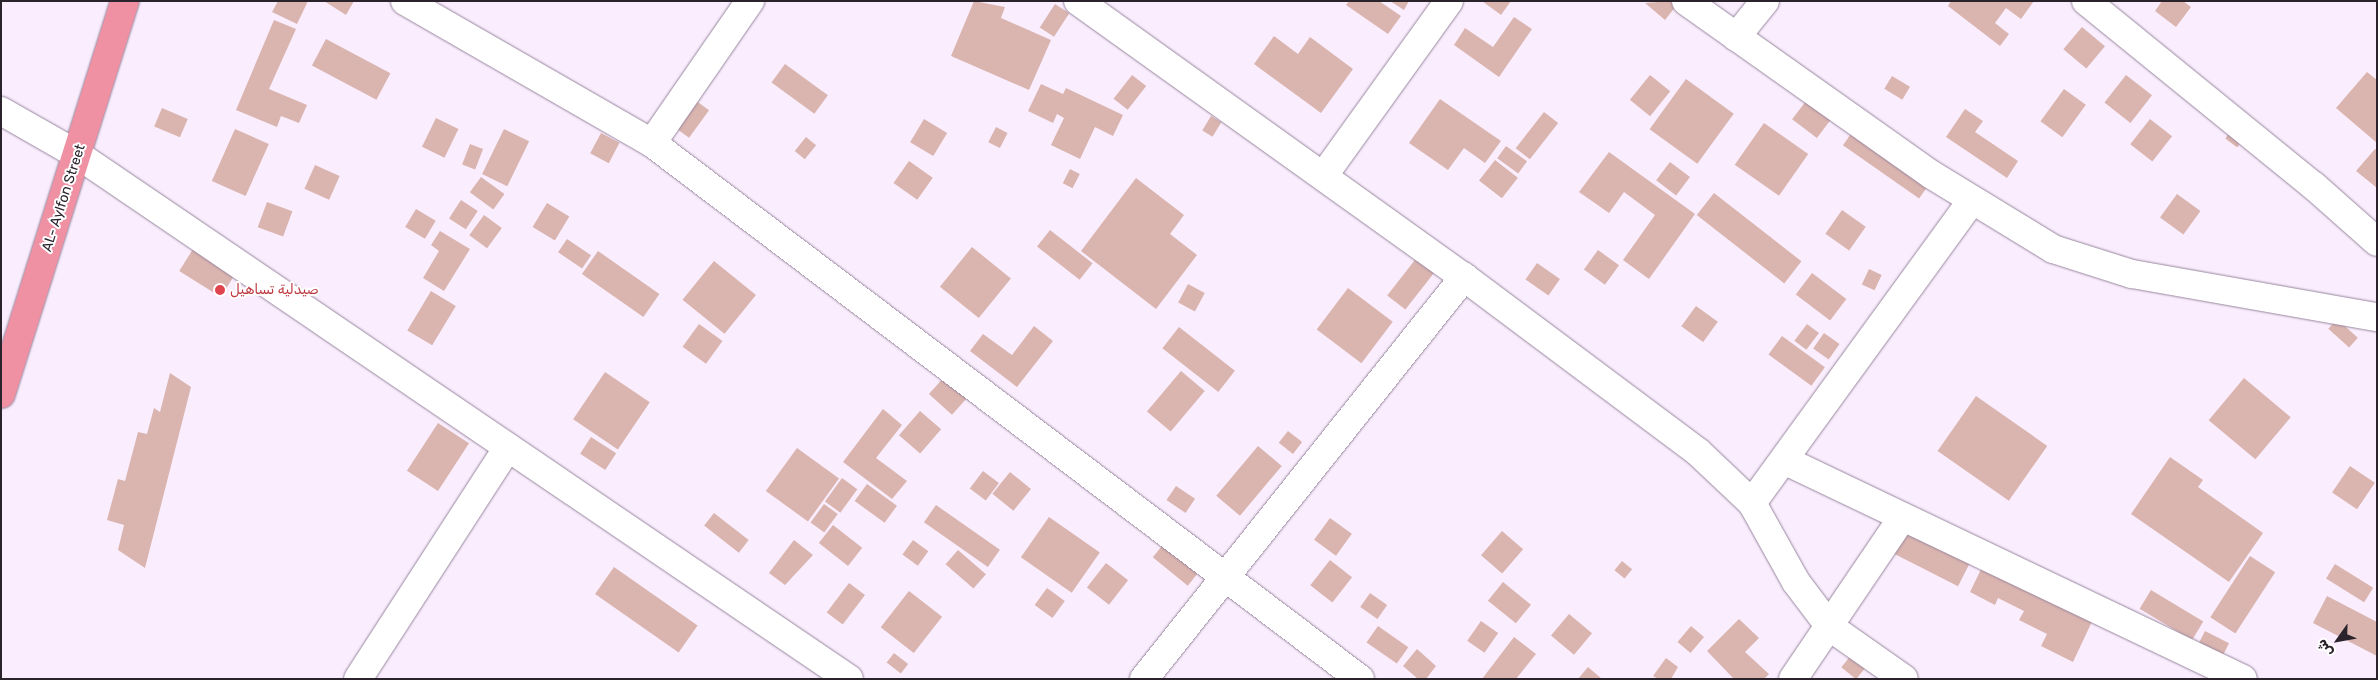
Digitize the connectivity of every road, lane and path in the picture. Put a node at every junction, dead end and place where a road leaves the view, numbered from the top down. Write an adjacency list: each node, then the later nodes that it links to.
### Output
1 (125, 1): 12 (highway, AL- Aylfon Street)
2 (405, 1): 11 (street)
3 (750, 1): 11 (street)
4 (1078, 1): 13 (street)
5 (1449, 1): 13 (street)
6 (1686, 1): 9 (street)
7 (1765, 1): 9 (street)
8 (2086, 1): 15 (street)
9 (1736, 37): 14 (street)
10 (1, 111): 12 (street)
11 (652, 143): 23 (street)
12 (78, 155): 18 (highway, AL- Aylfon Street); 19 (street)
13 (1324, 176): 16 (street)
14 (1971, 202): 17 (street); 20 (street)
15 (2377, 242)
16 (1464, 277): 21 (street); 23 (street)
17 (2377, 316)
18 (1, 394)
19 (508, 447): 25 (street); 26 (street)
20 (1786, 461): 21 (street); 22 (street)
21 (1752, 503): 24 (street)
22 (1902, 518): 24 (street); 31 (street)
23 (1227, 579): 27 (street); 28 (street)
24 (1830, 627): 29 (street); 30 (street)
25 (358, 679)
26 (849, 679)
27 (1144, 679)
28 (1360, 679)
29 (1793, 679)
30 (1904, 679)
31 (2243, 679)

